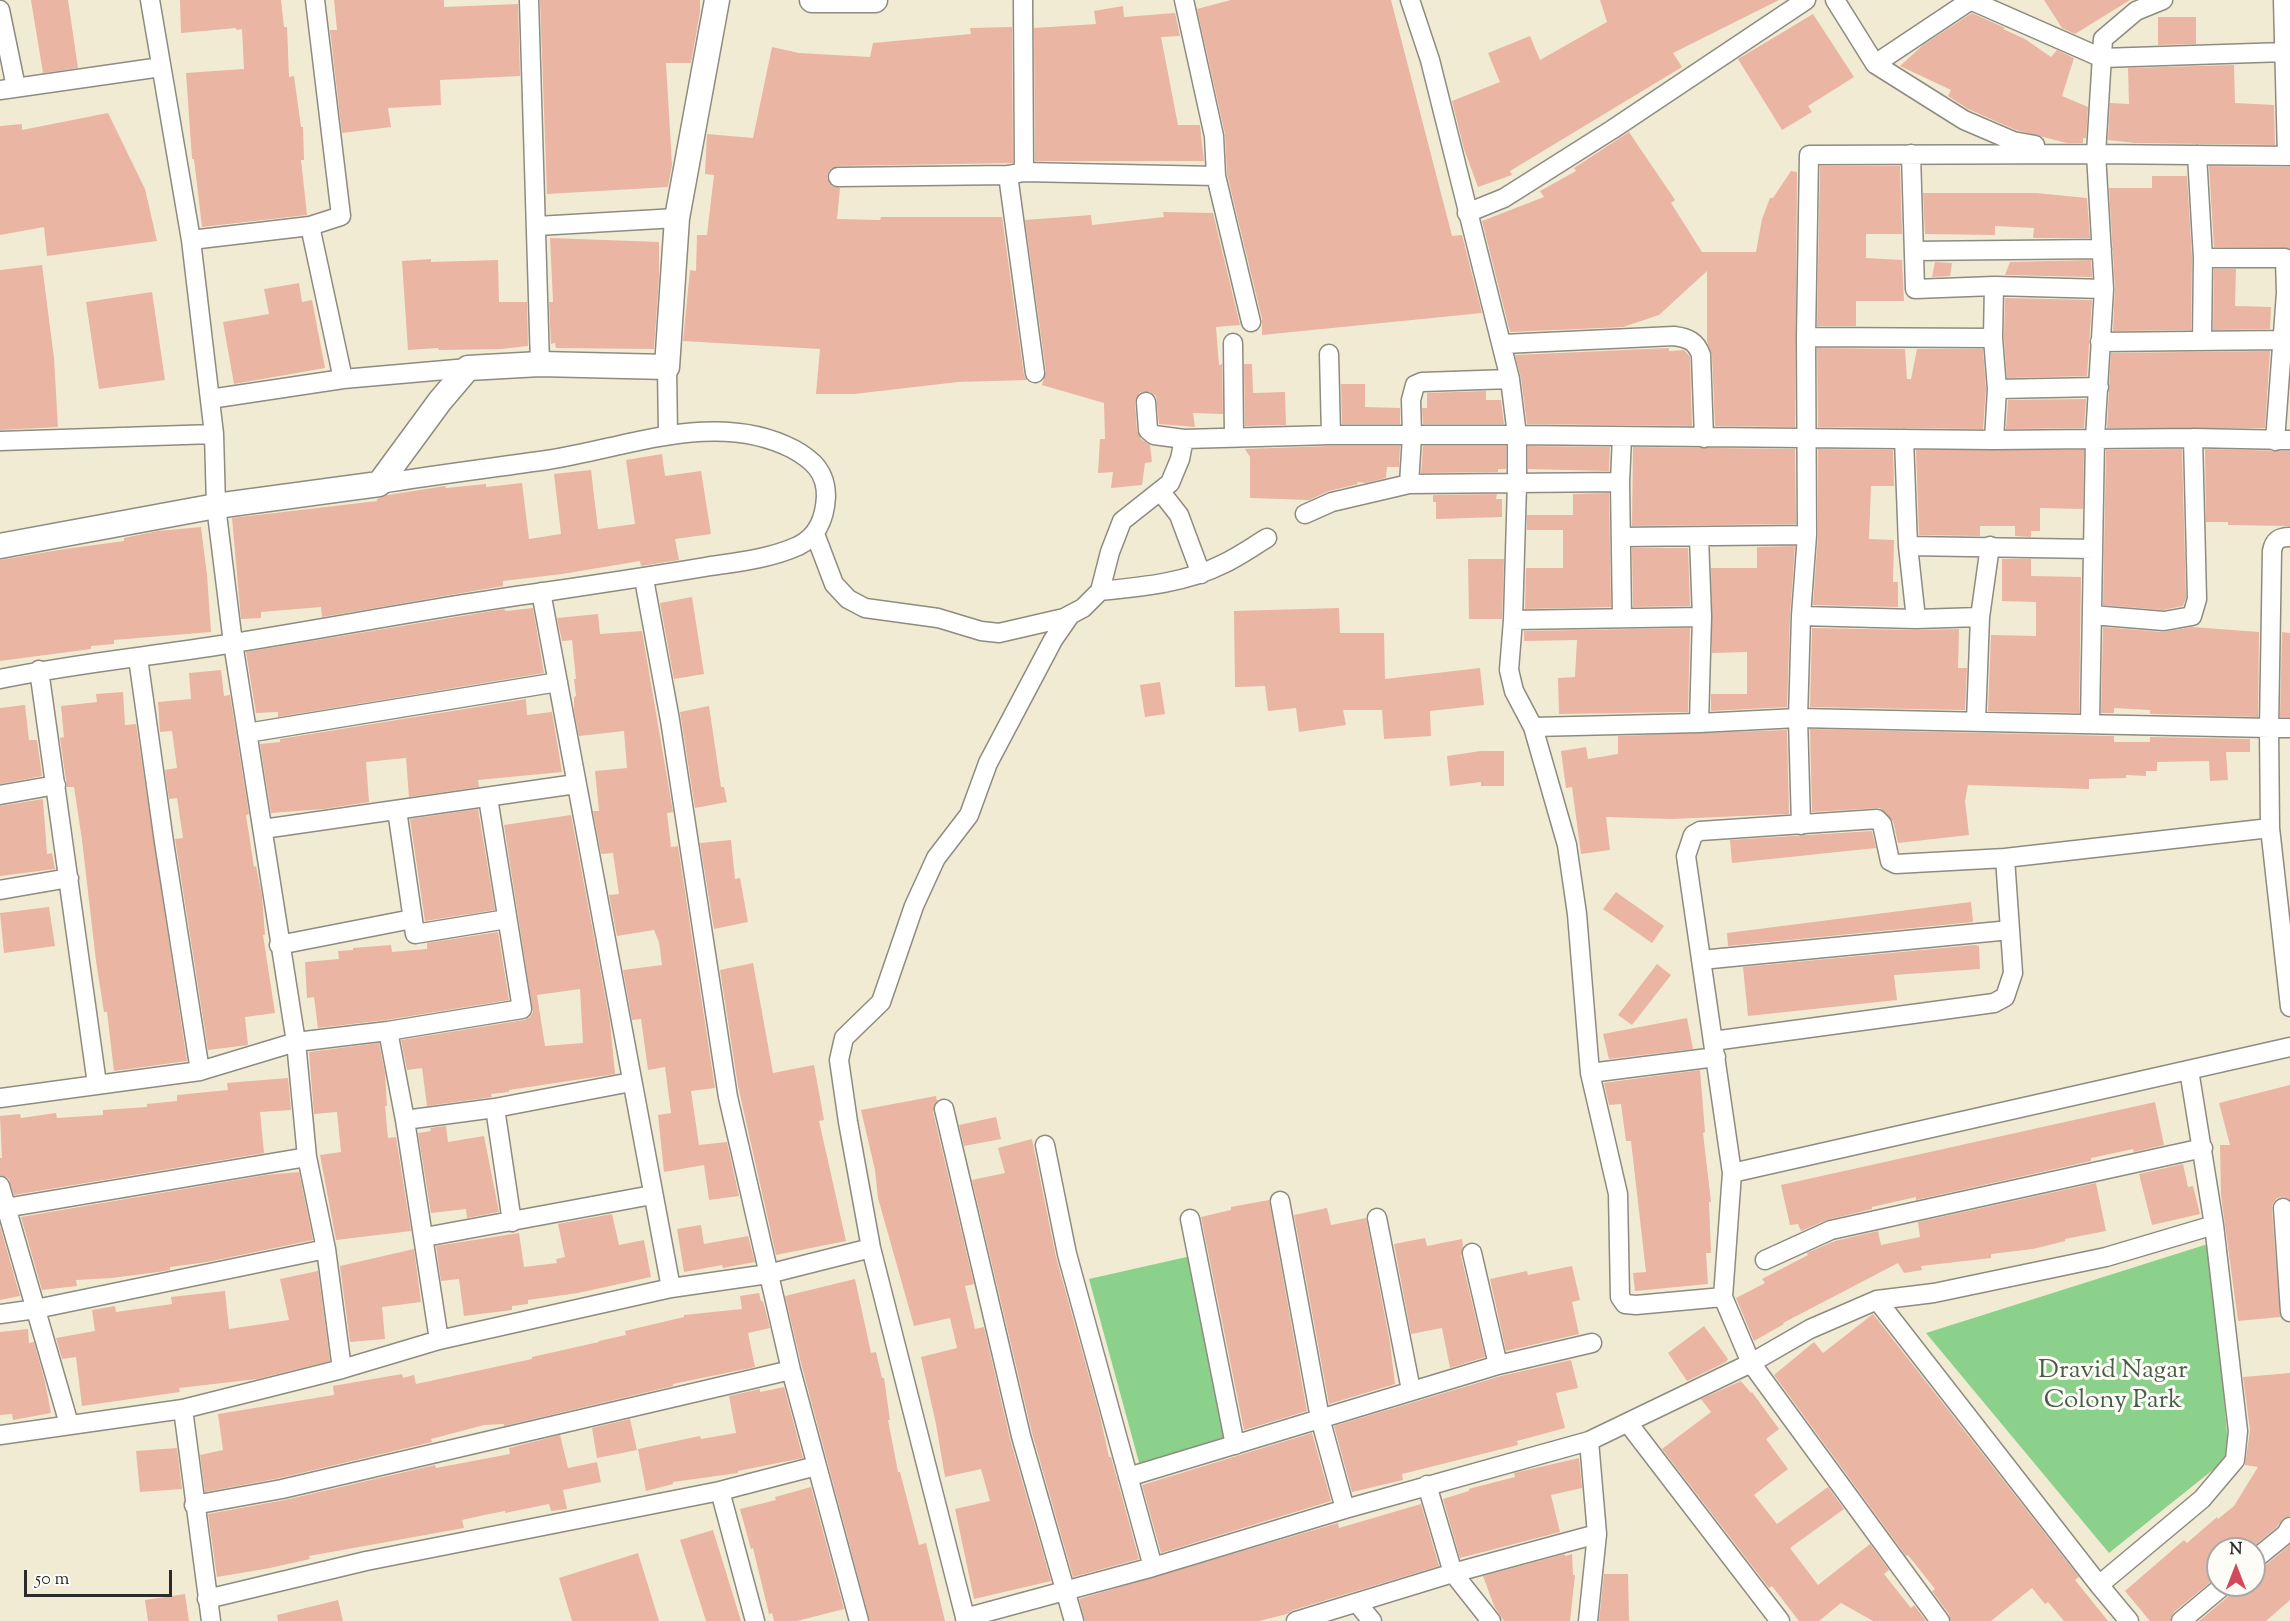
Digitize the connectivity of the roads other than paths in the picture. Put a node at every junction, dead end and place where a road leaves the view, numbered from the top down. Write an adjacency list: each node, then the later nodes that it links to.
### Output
1 (150, 0): 19 (street)
2 (315, 0): 30 (street)
3 (529, 0): 31 (street)
4 (717, 0): 29 (street)
5 (812, 0): 6 (street)
6 (868, 0)
7 (1023, 0): 25 (street)
8 (1184, 0): 26 (street)
9 (1410, 0): 28 (street)
10 (1806, 0): 28 (street)
11 (1835, 0): 18 (street)
12 (1971, 0): 17 (street); 18 (street)
13 (2163, 0): 17 (street)
14 (2283, 0): 16 (street)
15 (0, 10): 20 (street)
16 (2285, 52): 17 (street); 24 (street)
17 (2102, 58): 22 (street)
18 (1875, 64): 22 (street)
19 (161, 67): 20 (street); 32 (street)
20 (8, 89)
21 (1911, 153): 22 (street); 34 (street); 40 (street)
22 (2096, 154): 23 (street); 33 (street)
23 (2197, 155): 24 (street); 35 (street)
24 (2289, 156)
25 (1016, 173): 26 (street); 27 (street); 51 (street)
26 (1216, 176): 39 (street)
27 (838, 177)
28 (1467, 213): 46 (street)
29 (677, 218): 31 (street); 49 (street)
30 (310, 226): 32 (street); 52 (street)
31 (537, 226): 48 (street)
32 (191, 240): 56 (street)
33 (2102, 249): 34 (street); 37 (street)
34 (1914, 251): 36 (street)
35 (2203, 258): 38 (street); 43 (street)
36 (1994, 286): 37 (street); 41 (street)
37 (2104, 289): 44 (street)
38 (2288, 293): 42 (street)
39 (1251, 322)
40 (1806, 337): 41 (street); 66 (street)
41 (1993, 338): 55 (street)
42 (2283, 340): 43 (street); 72 (street)
43 (2202, 341): 44 (street)
44 (2100, 342): 54 (street)
45 (1233, 343): 63 (street)
46 (1503, 344): 53 (street); 65 (street)
47 (1329, 354): 60 (street)
48 (540, 364): 49 (street); 50 (street)
49 (667, 367): 59 (street)
50 (468, 368): 52 (street); 75 (street)
51 (1035, 373)
52 (343, 379): 56 (street)
53 (1510, 379): 61 (street); 62 (street)
54 (2099, 387): 55 (street); 67 (street)
55 (1997, 389): 71 (street)
56 (210, 399): 58 (street)
57 (1146, 402): 69 (street)
58 (214, 434): 73 (street); 79 (street)
59 (668, 435): 75 (street); 81 (street)
60 (1331, 435): 62 (street); 63 (street)
61 (1517, 435): 62 (street); 64 (street); 77 (street)
62 (1412, 436): 76 (street)
63 (1234, 437): 69 (street)
64 (1622, 437): 65 (street); 74 (street)
65 (1704, 438): 66 (street)
66 (1806, 438): 70 (street); 82 (street)
67 (2096, 438): 68 (street); 71 (street); 90 (street)
68 (2193, 438): 72 (street); 96 (street)
69 (1184, 439): 78 (street)
70 (1904, 439): 71 (street); 88 (street)
71 (1994, 440)
72 (2283, 440)
73 (0, 441)
74 (1620, 482): 77 (street); 83 (street)
75 (379, 484): 79 (street)
76 (1409, 484): 77 (street); 80 (street)
77 (1517, 484): 102 (street)
78 (1166, 487): 91 (street); 93 (street)
79 (216, 506): 87 (street); 103 (street)
80 (1305, 514)
81 (815, 534): 92 (street); 95 (street)
82 (1807, 535): 84 (street); 97 (street)
83 (1621, 537): 84 (street); 100 (street)
84 (1699, 537): 98 (street)
85 (2290, 537): 113 (street)
86 (1267, 538): 91 (street)
87 (0, 546)
88 (1908, 546): 89 (street); 101 (street)
89 (1990, 546): 90 (street); 99 (street)
90 (2093, 549): 96 (street)
91 (1201, 574): 93 (street)
92 (644, 579): 94 (street); 164 (street)
93 (1100, 591): 95 (street)
94 (541, 592): 103 (street); 107 (street)
95 (1071, 614): 160 (street)
96 (2092, 615): 111 (street)
97 (1801, 616): 101 (street); 108 (street)
98 (1702, 617): 100 (street); 110 (street)
99 (1980, 617): 101 (street); 109 (street)
100 (1622, 618): 102 (street)
101 (1916, 619)
102 (1513, 620): 112 (street)
103 (233, 643): 104 (street); 115 (street)
104 (138, 658): 105 (street); 138 (street)
105 (39, 670): 106 (street); 117 (street)
106 (0, 678)
107 (558, 682): 115 (street); 116 (street)
108 (1798, 718): 109 (street); 110 (street); 121 (street)
109 (1976, 721): 111 (street)
110 (1699, 723): 112 (street)
111 (2090, 723): 113 (street)
112 (1533, 727): 139 (street)
113 (2269, 728): 114 (street); 122 (street)
114 (2290, 728)
115 (247, 733): 123 (street)
116 (576, 784): 119 (street); 140 (street)
117 (56, 785): 118 (street); 125 (street)
118 (0, 795)
119 (488, 798): 120 (street); 128 (street)
120 (397, 810): 123 (street); 127 (street)
121 (1801, 825): 124 (street); 131 (street)
122 (2270, 828): 124 (street); 132 (street)
123 (263, 829): 130 (street)
124 (2005, 858): 129 (street)
125 (69, 879): 126 (street); 141 (street)
126 (0, 890)
127 (412, 919): 128 (street); 130 (street)
128 (507, 919): 133 (street)
129 (2010, 930): 131 (street); 136 (street)
130 (279, 945): 134 (street)
131 (1701, 960): 136 (street)
132 (2290, 1007)
133 (388, 1031): 134 (street); 145 (street)
134 (296, 1042): 138 (street); 148 (street)
135 (2290, 1047): 137 (street)
136 (1714, 1049): 139 (street); 149 (street)
137 (2189, 1070): 147 (street); 149 (street)
138 (200, 1071): 141 (street)
139 (1590, 1073): 166 (street)
140 (632, 1082): 143 (street); 151 (street)
141 (97, 1084): 142 (street)
142 (0, 1098)
143 (495, 1108): 145 (street); 157 (street)
144 (944, 1110): 197 (street)
145 (405, 1120): 159 (street)
146 (1045, 1145): 186 (street)
147 (2203, 1148): 158 (street); 163 (street)
148 (307, 1157): 153 (street); 161 (street)
149 (1732, 1173): 166 (street)
150 (0, 1186): 153 (street)
151 (652, 1195): 157 (street); 165 (street)
152 (1280, 1201): 179 (street)
153 (5, 1208): 168 (street)
154 (2283, 1208): 169 (street)
155 (1377, 1218): 177 (street)
156 (1190, 1219): 184 (street)
157 (512, 1222): 159 (street)
158 (2214, 1225): 167 (street); 196 (street)
159 (425, 1236): 171 (street)
160 (871, 1248): 164 (street); 201 (street)
161 (326, 1249): 168 (street); 175 (street)
162 (1472, 1253): 174 (street)
163 (1765, 1260)
164 (768, 1274): 165 (street); 176 (street)
165 (671, 1288): 171 (street)
166 (1723, 1297): 173 (street)
167 (1878, 1300): 173 (street); 196 (street)
168 (36, 1309): 170 (street); 181 (street)
169 (2290, 1312)
170 (0, 1314)
171 (439, 1340): 175 (street)
172 (1592, 1343): 174 (street)
173 (1751, 1363): 180 (street); 211 (street)
174 (1498, 1365): 177 (street)
175 (342, 1369): 178 (street)
176 (791, 1370): 185 (street); 189 (street)
177 (1411, 1390): 179 (street)
178 (183, 1409): 181 (street); 189 (street)
179 (1320, 1418): 184 (street); 190 (street)
180 (1628, 1423): 183 (street); 210 (street)
181 (69, 1424): 182 (street)
182 (0, 1435)
183 (1589, 1441): 187 (street); 192 (street)
184 (1236, 1445): 186 (street)
185 (816, 1466): 188 (street); 204 (street)
186 (1128, 1477): 194 (street)
187 (1426, 1485): 190 (street); 195 (street)
188 (720, 1491): 199 (street); 203 (street)
189 (194, 1505): 199 (street)
190 (1345, 1509): 194 (street)
191 (2290, 1527): 193 (street)
192 (1597, 1534): 195 (street); 209 (street)
193 (2266, 1550)
194 (1154, 1567): 197 (street)
195 (1454, 1573): 200 (street); 208 (street)
196 (2099, 1585): 212 (street)
197 (1066, 1591): 201 (street); 205 (street)
198 (2210, 1597): 213 (street)
199 (207, 1599): 202 (street)
200 (1357, 1603): 206 (street); 207 (street)
201 (966, 1620)
202 (211, 1621)
203 (755, 1621)
204 (859, 1621)
205 (1074, 1621)
206 (1296, 1621)
207 (1372, 1621)
208 (1491, 1621)
209 (1588, 1621)
210 (1780, 1621)
211 (1940, 1621)
212 (2129, 1621)
213 (2181, 1621)

